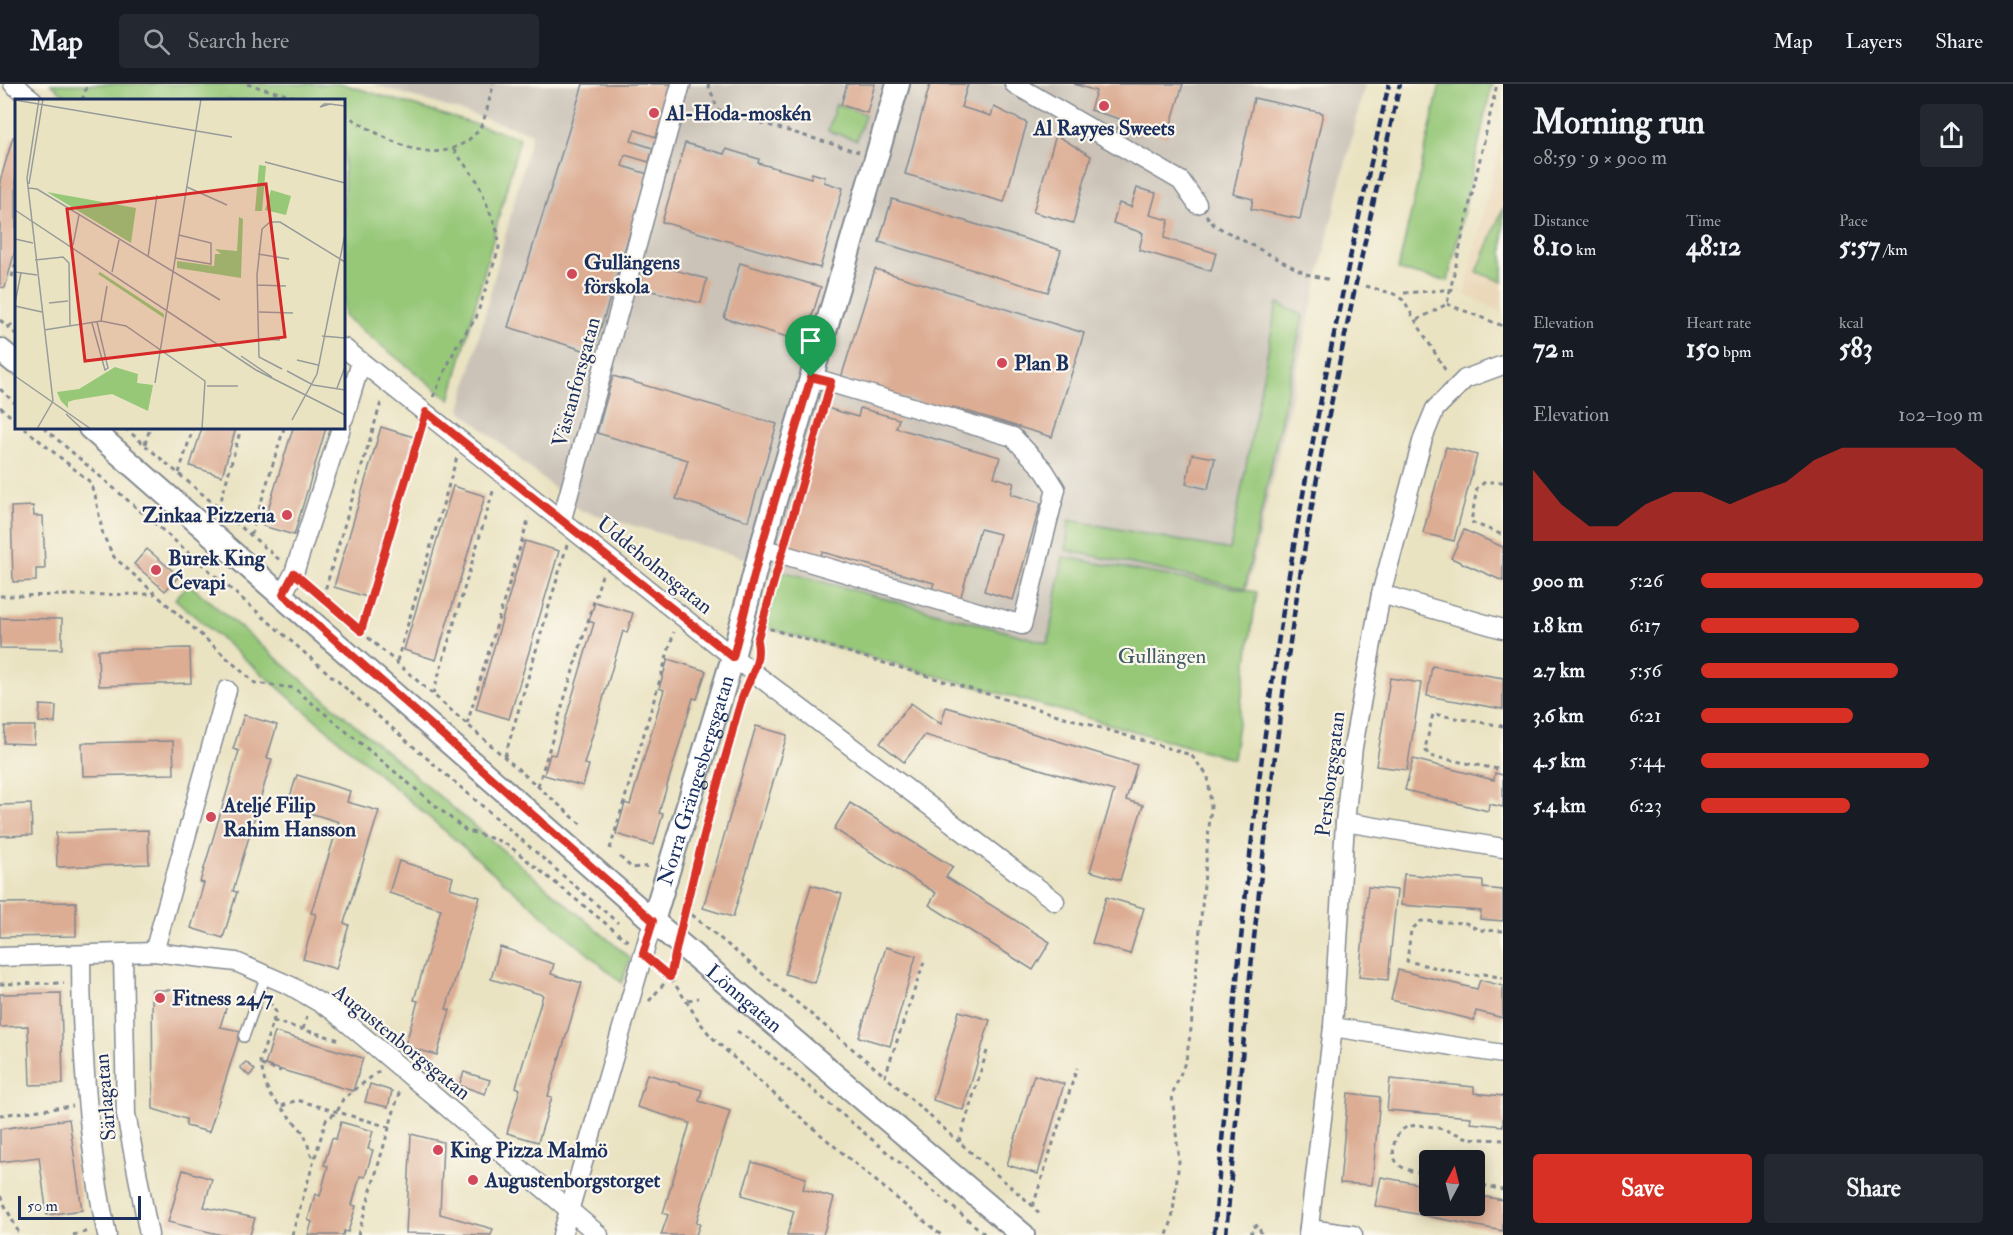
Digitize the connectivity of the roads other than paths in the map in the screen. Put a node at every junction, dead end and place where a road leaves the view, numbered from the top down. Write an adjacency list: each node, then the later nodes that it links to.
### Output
1 (13, 84): 5 (street)
2 (681, 84): 14 (street, Västanforsgatan)
3 (898, 84): 10 (street, Norra Grängesbergsgatan)
4 (1014, 84): 6 (street)
5 (32, 99)
6 (1197, 204)
7 (345, 349): 8 (street, Uddeholmsgatan)
8 (361, 362): 11 (street); 14 (street, Uddeholmsgatan)
9 (1503, 365): 17 (street, Persborgsgatan)
10 (811, 377): 15 (street, Norra Grängesbergsgatan); 15 (street)
11 (345, 415)
12 (91, 429): 16 (street, Lönngatan)
13 (341, 429): 16 (street)
14 (562, 519): 19 (street, Uddeholmsgatan)
15 (771, 551): 19 (street, Norra Grängesbergsgatan)
16 (283, 594): 24 (street, Lönngatan)
17 (1381, 594): 18 (street); 21 (street, Persborgsgatan)
18 (1503, 629)
19 (733, 657): 23 (street, Uddeholmsgatan); 24 (street, Norra Grängesbergsgatan)
20 (226, 690): 25 (street)
21 (1345, 822): 22 (street); 30 (street, Persborgsgatan)
22 (1503, 848)
23 (1055, 901)
24 (653, 921): 33 (street, Norra Grängesbergsgatan); 39 (street, Lönngatan)
25 (154, 952): 26 (street, Augustenborgsgatan); 29 (street, Augustenborgsgatan)
26 (123, 954): 27 (street, Augustenborgsgatan); 36 (street, Särlagatan)
27 (81, 955): 28 (street, Augustenborgsgatan); 35 (street, Särlagatan)
28 (0, 957)
29 (263, 982): 31 (lane); 33 (street, Augustenborgsgatan)
30 (1334, 1026): 32 (street); 34 (street, Persborgsgatan)
31 (244, 1037)
32 (1503, 1054)
33 (570, 1209): 37 (street, Norra Grängesbergsgatan); 38 (street, Augustenborgsgatan)
34 (1308, 1232): 40 (street)
35 (107, 1235)
36 (149, 1235)
37 (562, 1235)
38 (599, 1235)
39 (1023, 1235)
40 (1353, 1235)

